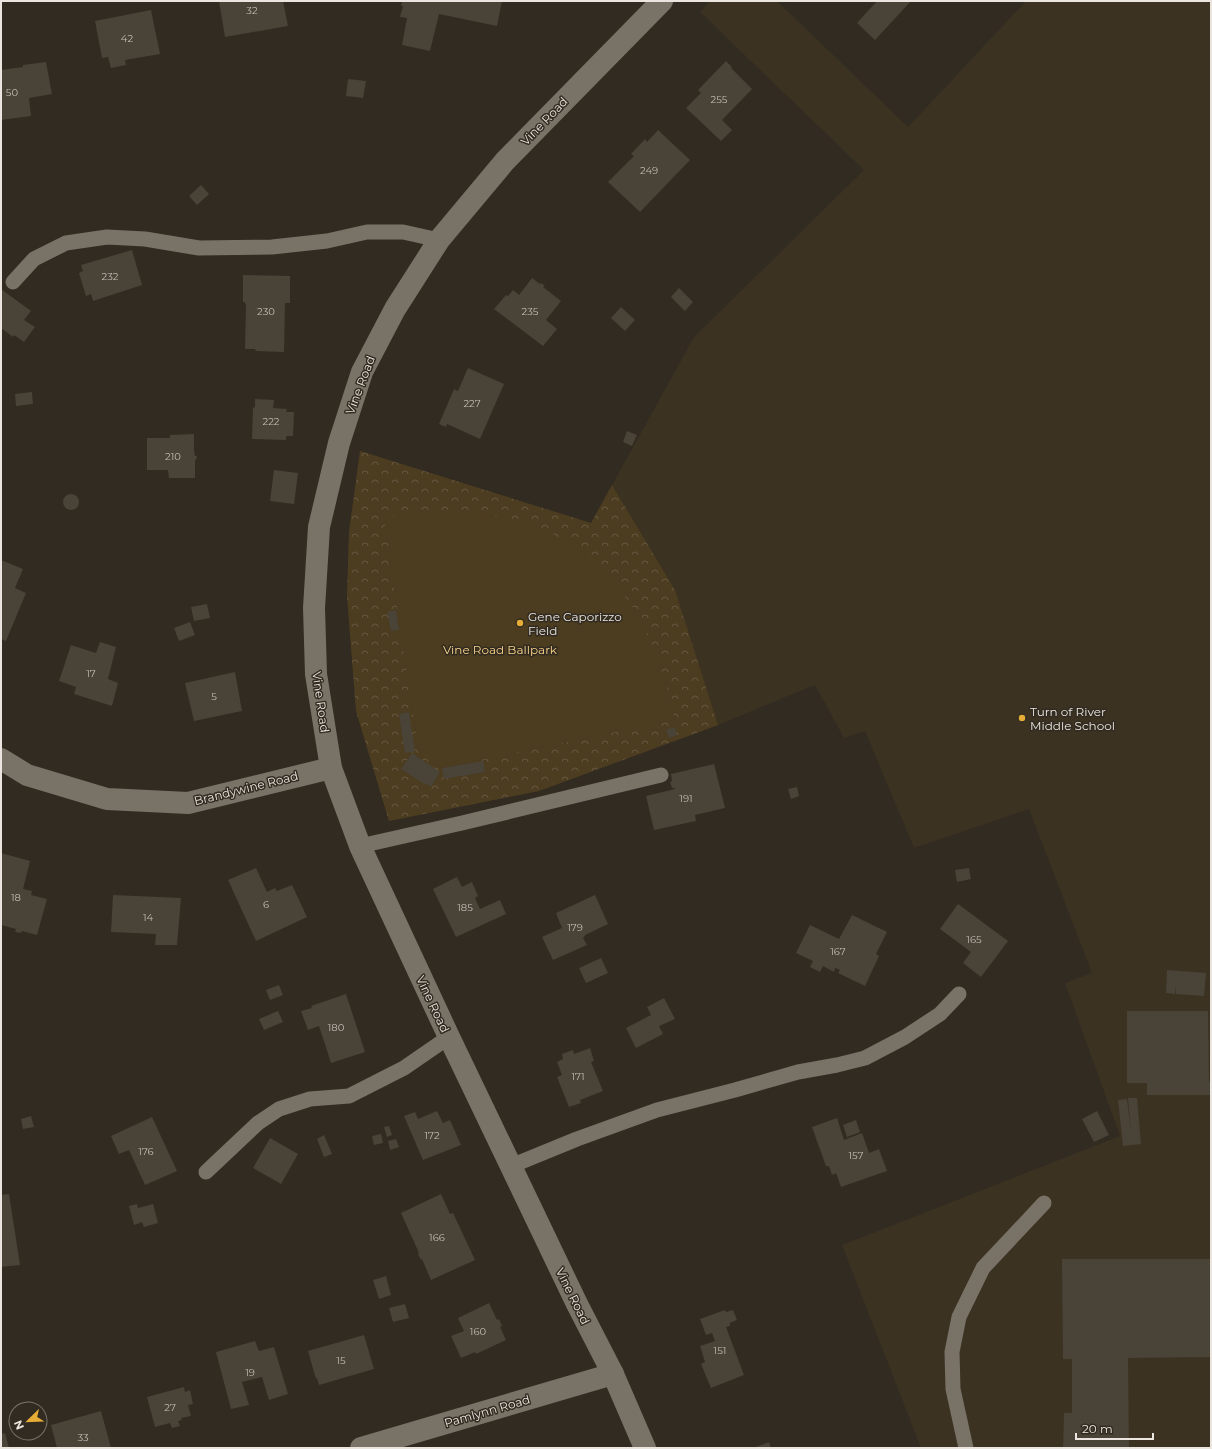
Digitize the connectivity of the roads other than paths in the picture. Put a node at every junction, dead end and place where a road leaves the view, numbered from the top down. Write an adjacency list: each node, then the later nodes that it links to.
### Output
1 (662, 1): 2 (street, Vine Road)
2 (439, 240): 3 (lane); 5 (street, Vine Road)
3 (13, 282)
4 (1, 759): 5 (street, Brandywine Road)
5 (331, 768): 7 (street, Vine Road)
6 (661, 774): 7 (lane)
7 (360, 846): 9 (street, Vine Road)
8 (959, 994): 10 (lane)
9 (449, 1037): 10 (street, Vine Road); 11 (lane)
10 (511, 1166): 13 (street, Vine Road)
11 (206, 1172)
12 (1044, 1203): 16 (lane)
13 (613, 1374): 14 (street, Pamlynn Road); 15 (street, Vine Road)
14 (361, 1448)
15 (645, 1448)
16 (966, 1448)

